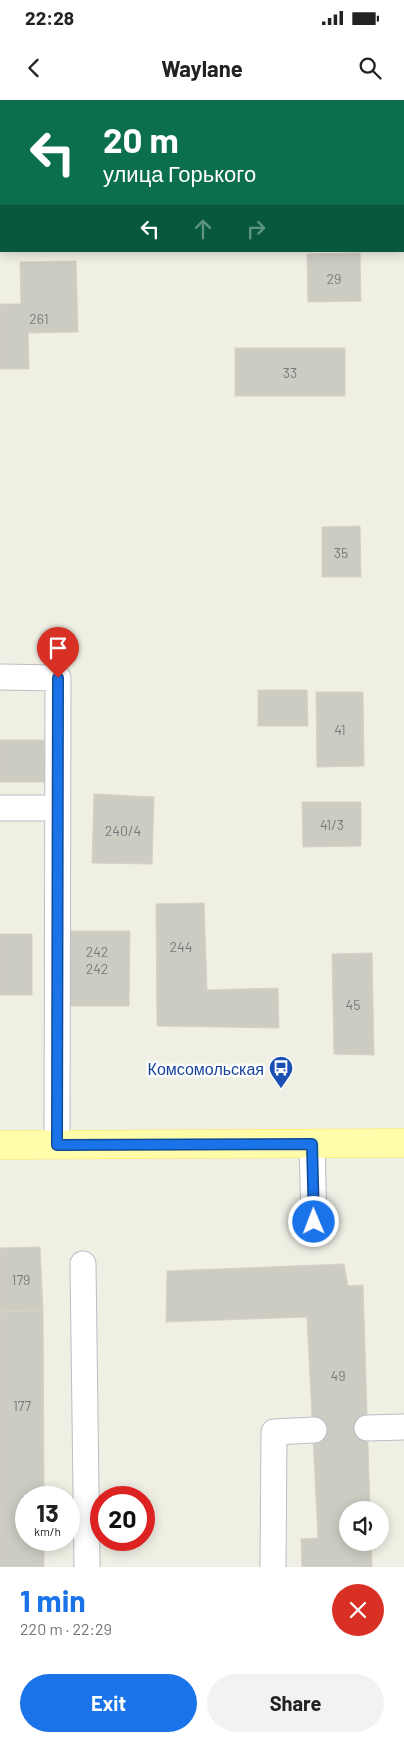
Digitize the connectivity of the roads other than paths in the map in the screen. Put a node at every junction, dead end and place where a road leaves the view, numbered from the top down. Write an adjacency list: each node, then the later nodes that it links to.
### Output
1 (0, 677): 3 (lane)
2 (0, 808): 3 (lane)
3 (57, 808): 7 (lane)
4 (404, 1143): 5 (main road)
5 (312, 1144): 7 (main road); 8 (lane)
6 (0, 1145): 7 (main road)
7 (57, 1145)
8 (314, 1222)
9 (83, 1264): 13 (lane)
10 (404, 1427): 11 (lane)
11 (367, 1428)
12 (314, 1430): 14 (lane)
13 (86, 1567)
14 (273, 1567)

